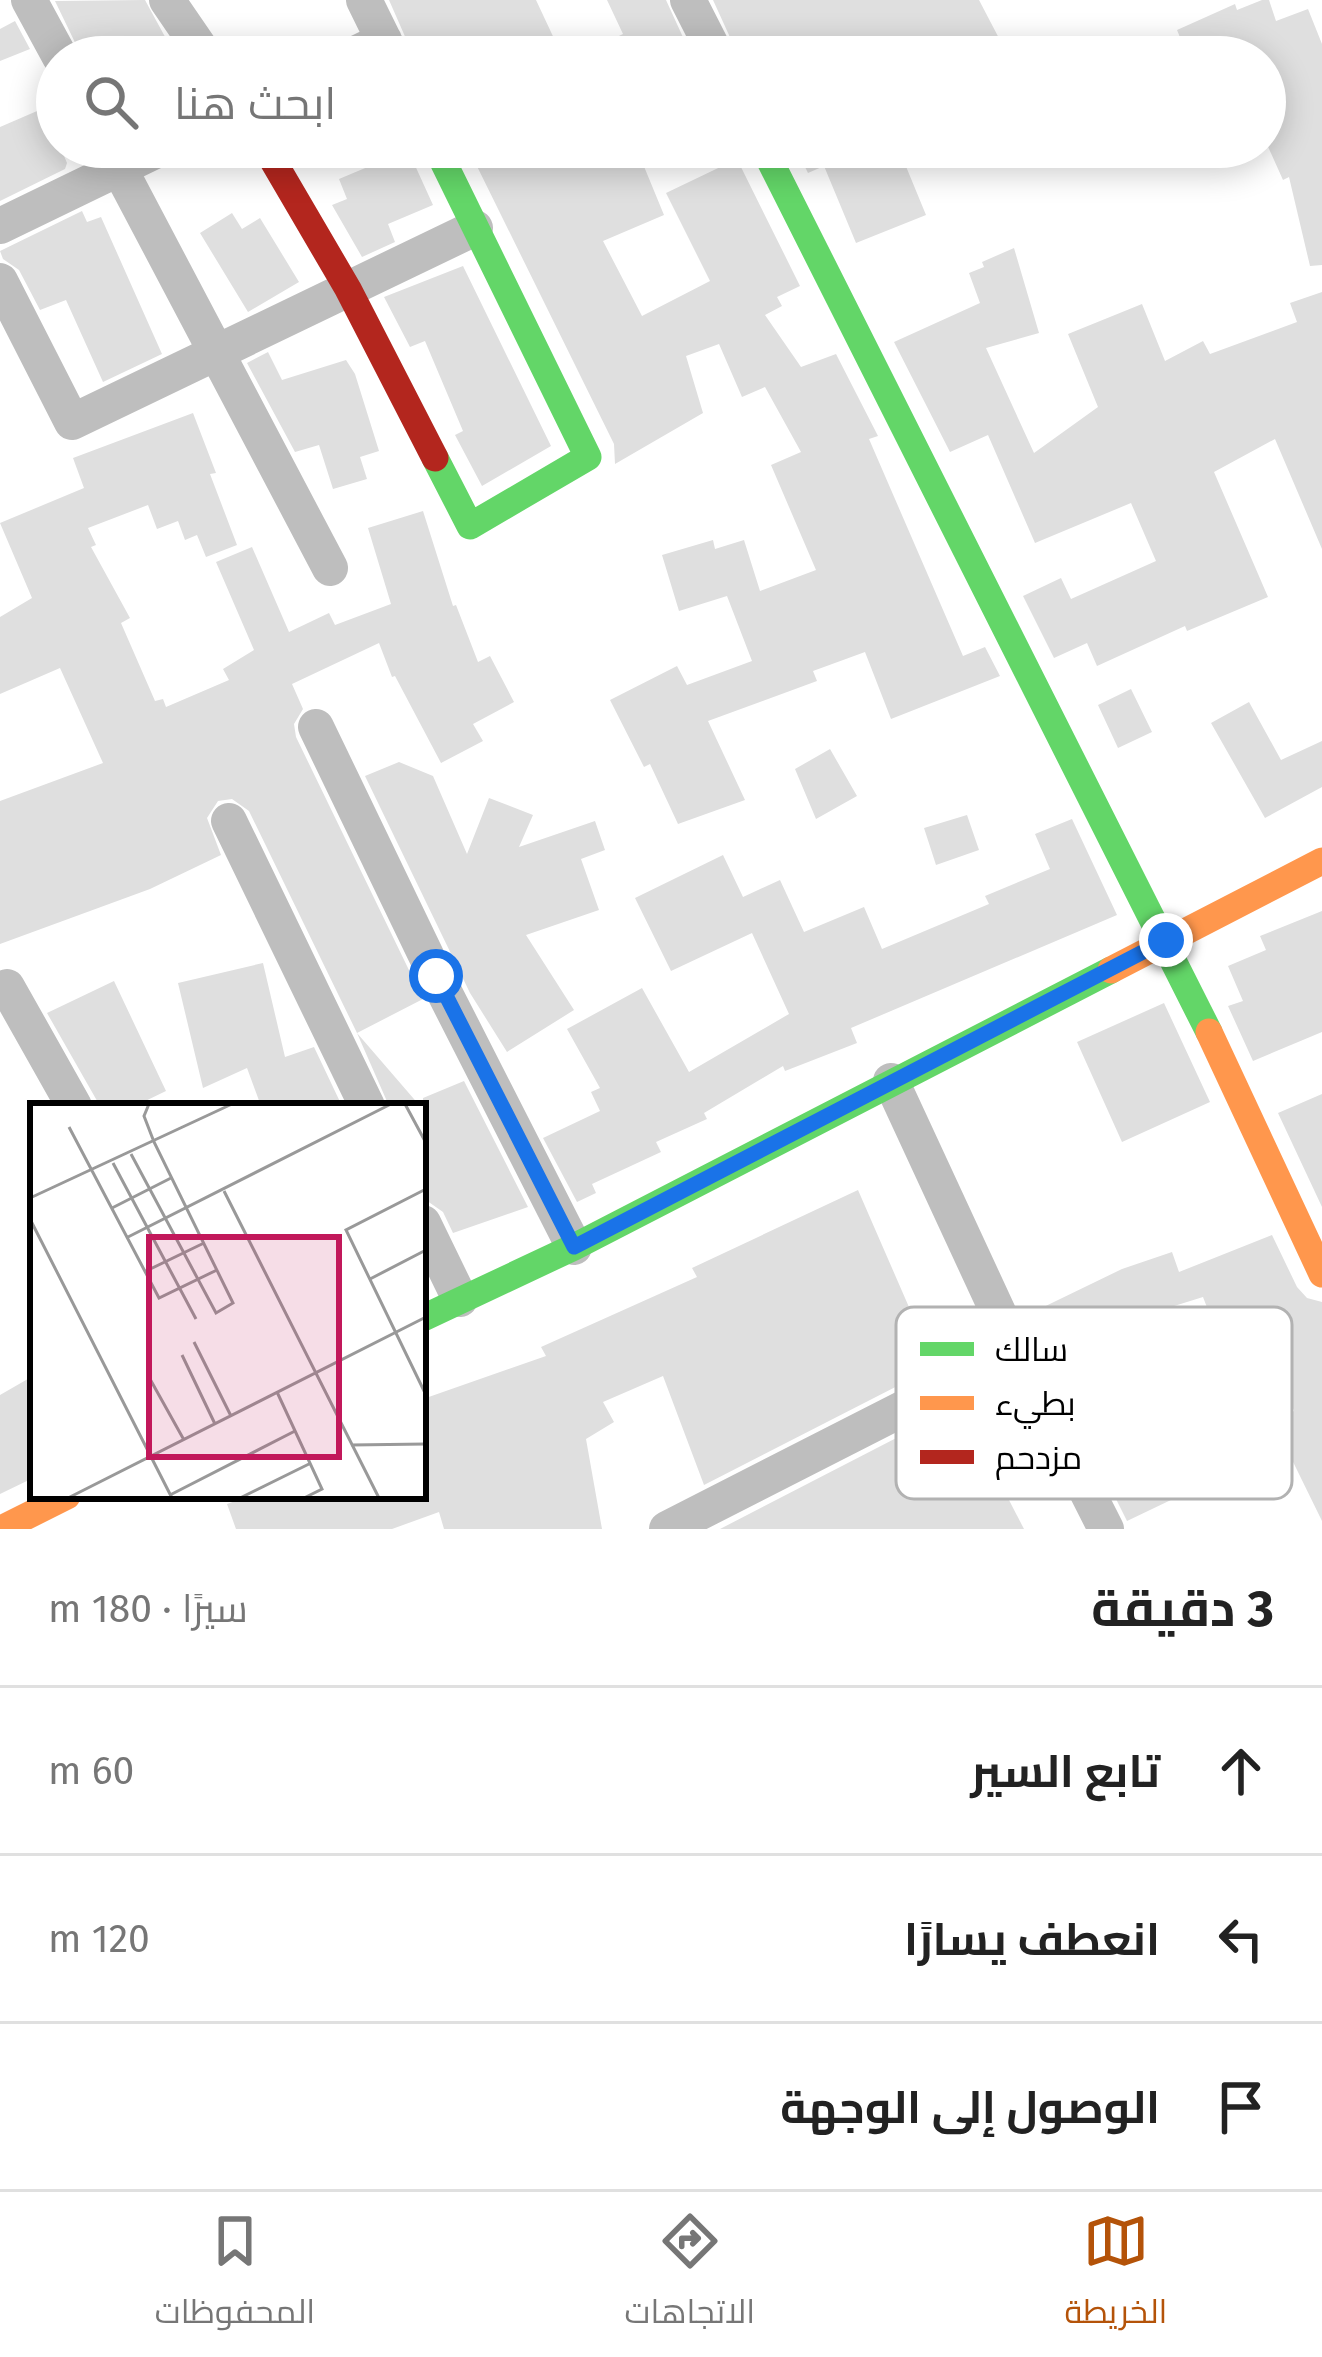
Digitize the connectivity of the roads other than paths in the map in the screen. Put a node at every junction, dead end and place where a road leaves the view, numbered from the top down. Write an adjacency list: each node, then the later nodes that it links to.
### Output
1 (29, 0): 5 (street)
2 (167, 0): 6 (street)
3 (364, 0): 7 (street)
4 (688, 0): 8 (street)
5 (49, 36)
6 (192, 36)
7 (382, 36)
8 (706, 36)
9 (97, 168): 14 (street)
10 (119, 168): 18 (street)
11 (277, 168): 17 (street)
12 (446, 168): 15 (street)
13 (774, 168): 23 (street)
14 (0, 226)
15 (475, 228): 17 (street); 17 (street)
16 (0, 281): 18 (street)
17 (348, 289): 18 (street)
18 (216, 352): 19 (street)
19 (330, 568)
20 (316, 728): 29 (street)
21 (229, 821): 27 (street)
22 (1322, 861): 23 (street)
23 (1166, 940): 25 (street); 30 (street)
24 (8, 987): 26 (street)
25 (891, 1081): 29 (street); 32 (street)
26 (72, 1103)
27 (366, 1103)
28 (426, 1229): 31 (street)
29 (574, 1247): 31 (street)
30 (1322, 1274)
31 (460, 1299): 33 (street)
32 (996, 1307)
33 (426, 1316)
34 (896, 1412): 38 (street)
35 (61, 1499): 37 (street)
36 (1091, 1499): 39 (street)
37 (4, 1526)
38 (667, 1529)
39 (1106, 1529)

